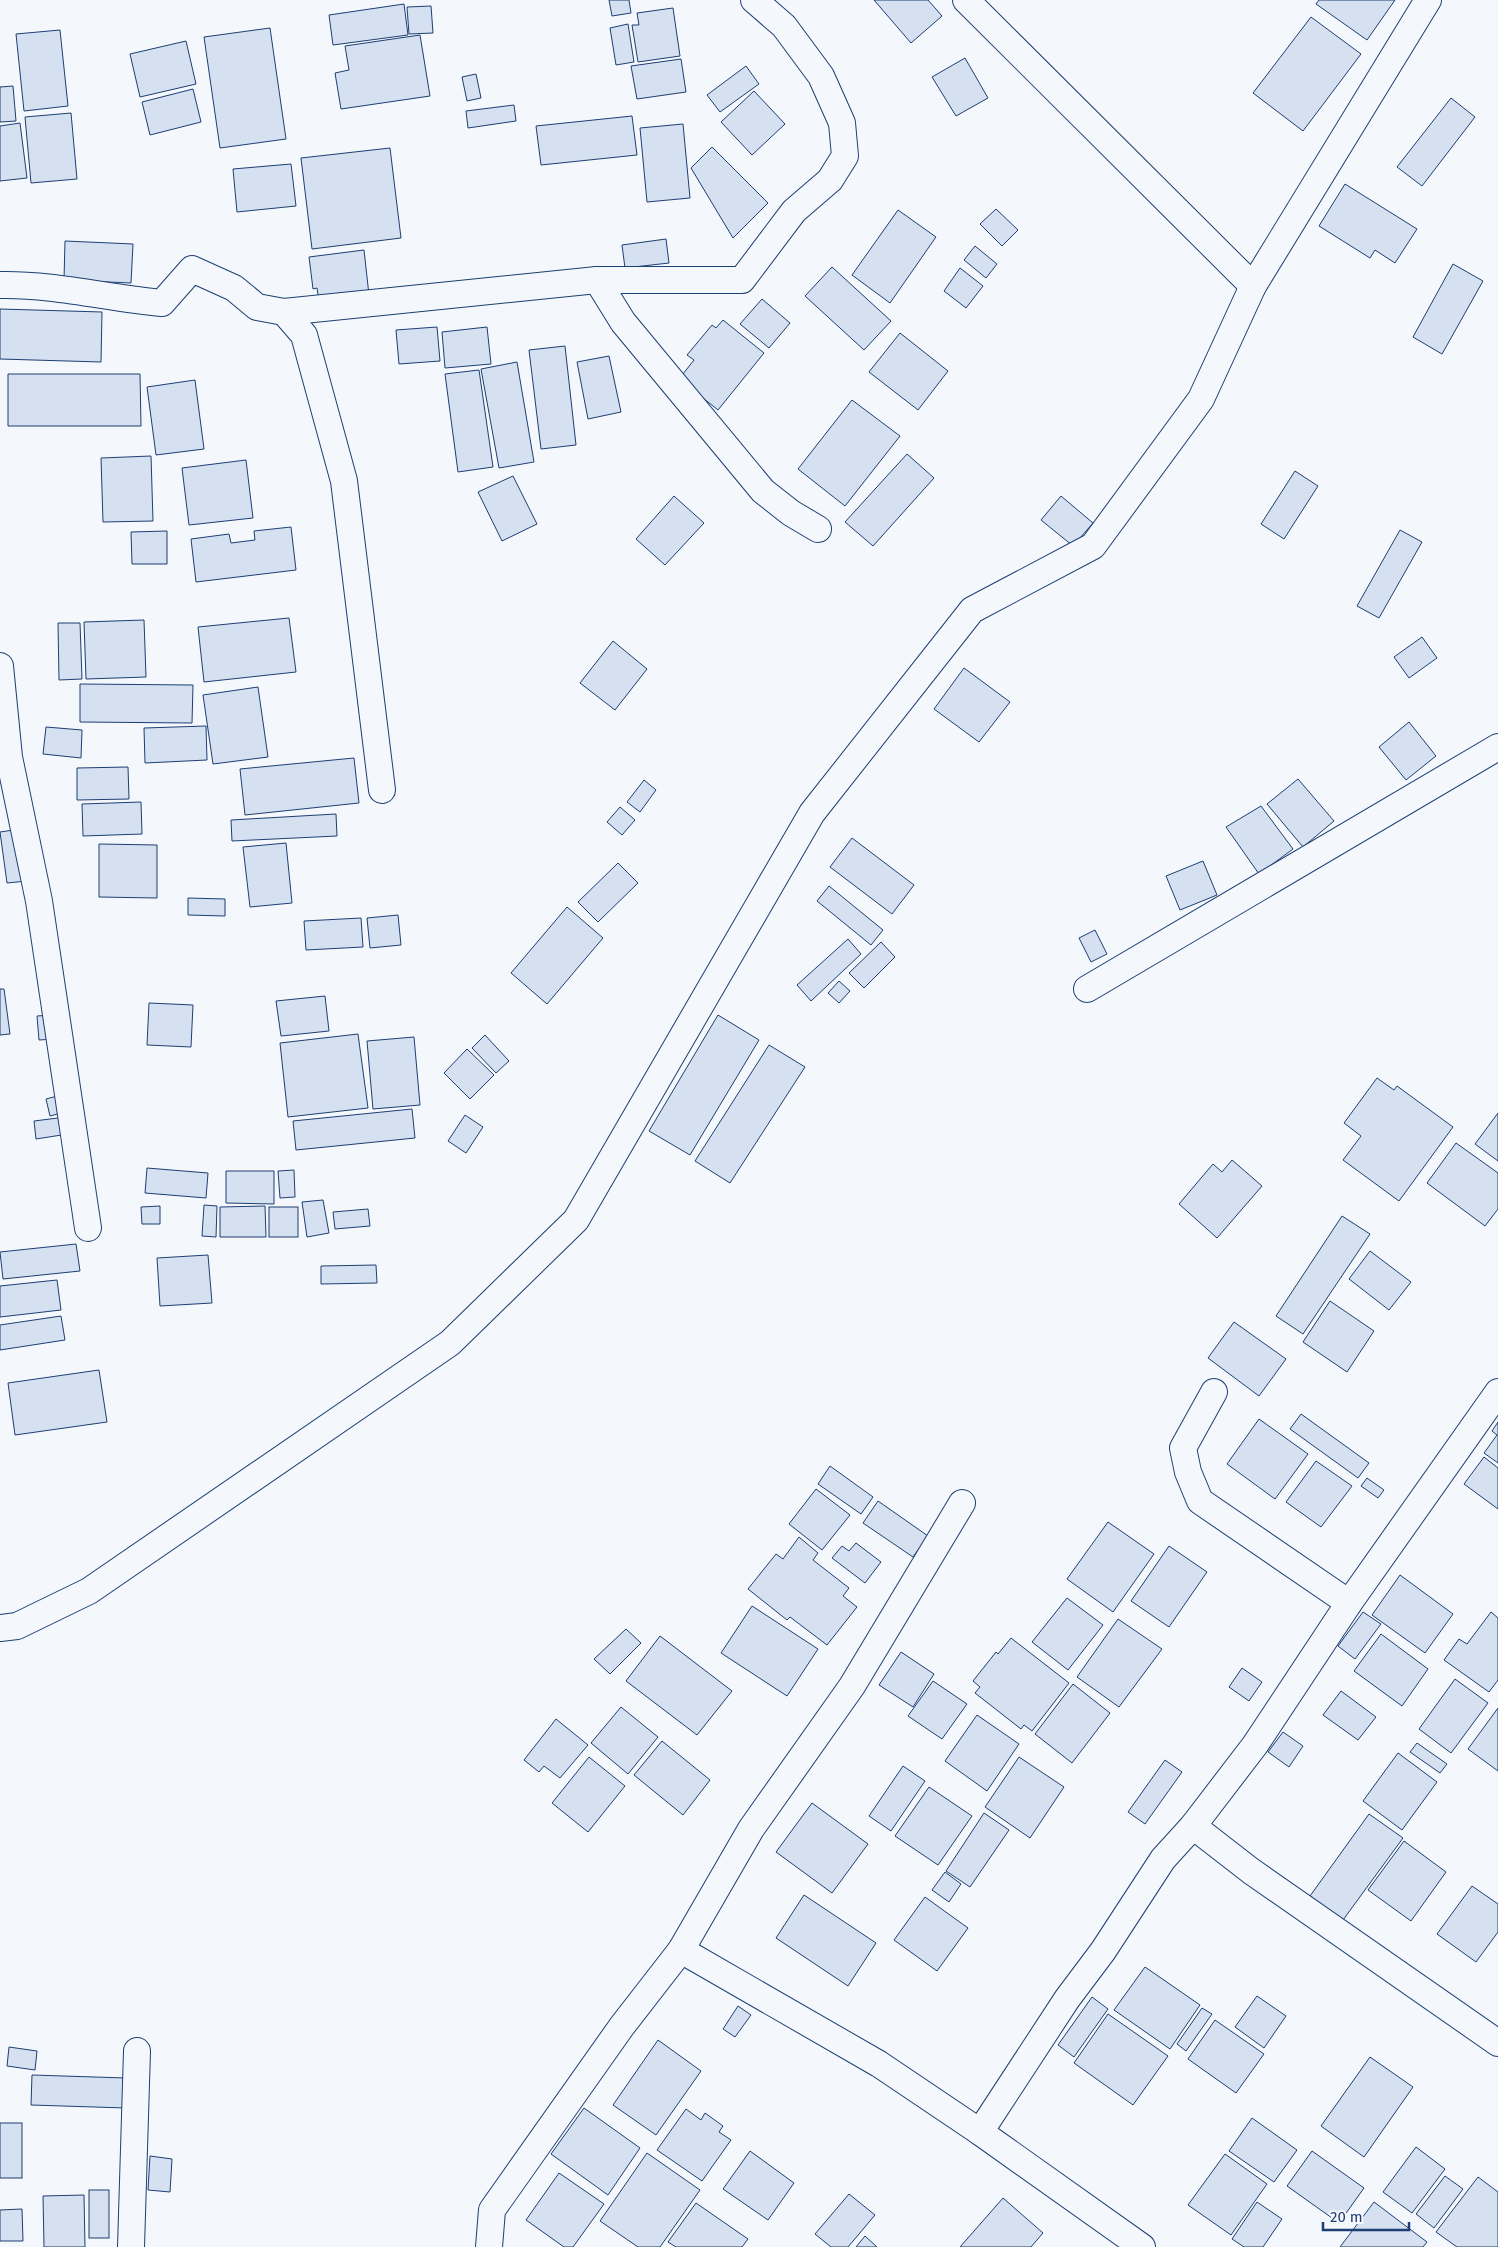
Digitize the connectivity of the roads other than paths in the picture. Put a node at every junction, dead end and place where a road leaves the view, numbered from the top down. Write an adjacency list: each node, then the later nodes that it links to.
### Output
1 (754, 0): 4 (street)
2 (966, 0): 6 (street)
3 (1428, 0): 6 (street)
4 (598, 280): 7 (street); 10 (street)
5 (0, 285): 8 (street)
6 (1253, 286): 20 (street)
7 (321, 307): 8 (street); 9 (street)
8 (284, 312): 9 (street)
9 (304, 335): 13 (street)
10 (818, 528)
11 (0, 666): 15 (street)
12 (1498, 747): 14 (street)
13 (382, 790)
14 (1087, 990)
15 (88, 1228)
16 (1214, 1392): 19 (street)
17 (1498, 1392): 19 (street)
18 (962, 1503): 22 (street)
19 (1349, 1603): 21 (street)
20 (0, 1628)
21 (1193, 1826): 23 (street); 25 (street)
22 (681, 1950): 25 (street); 27 (street)
23 (1497, 2038)
24 (137, 2051): 26 (street)
25 (980, 2132): 28 (street)
26 (132, 2247)
27 (489, 2247)
28 (1142, 2247)

